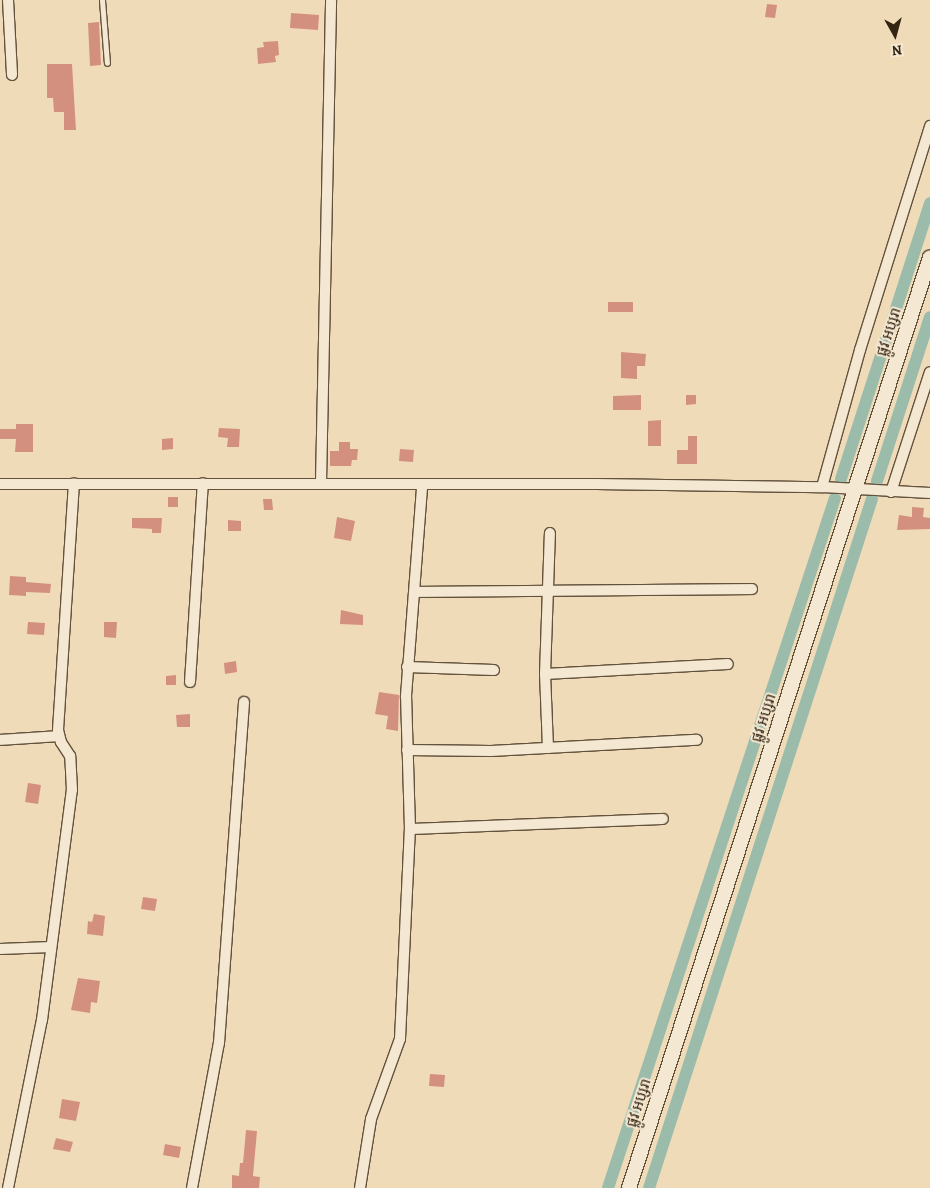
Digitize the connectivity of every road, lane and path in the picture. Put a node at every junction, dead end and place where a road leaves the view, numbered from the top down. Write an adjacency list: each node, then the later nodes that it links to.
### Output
1 (8, 0): 5 (street)
2 (102, 0): 4 (lane)
3 (331, 0): 9 (street)
4 (107, 63)
5 (12, 75)
6 (930, 126): 14 (street)
7 (930, 257): 15 (street, ផ្លូវ អប្សរា)
8 (930, 372): 16 (street)
9 (322, 482): 10 (street); 13 (street)
10 (203, 483): 12 (street); 26 (street)
11 (0, 484): 12 (street)
12 (74, 484): 28 (street)
13 (422, 486): 14 (street); 21 (street)
14 (822, 487): 15 (street)
15 (855, 488): 16 (street); 40 (street, ផ្លូវ អប្សរា)
16 (891, 492): 17 (street)
17 (930, 493)
18 (550, 534): 20 (street)
19 (752, 589): 20 (street)
20 (548, 590): 21 (street); 25 (street)
21 (416, 592): 23 (street)
22 (728, 664): 25 (street)
23 (407, 667): 24 (street); 32 (street)
24 (494, 670)
25 (545, 674): 31 (street)
26 (190, 682)
27 (244, 702): 38 (street)
28 (59, 736): 29 (street); 35 (street)
29 (0, 740)
30 (697, 740): 31 (street)
31 (548, 748): 32 (street)
32 (407, 750): 34 (street)
33 (663, 819): 34 (street)
34 (410, 829): 39 (street)
35 (50, 947): 36 (street); 37 (street)
36 (0, 949)
37 (8, 1188)
38 (192, 1188)
39 (360, 1188)
40 (629, 1188)

